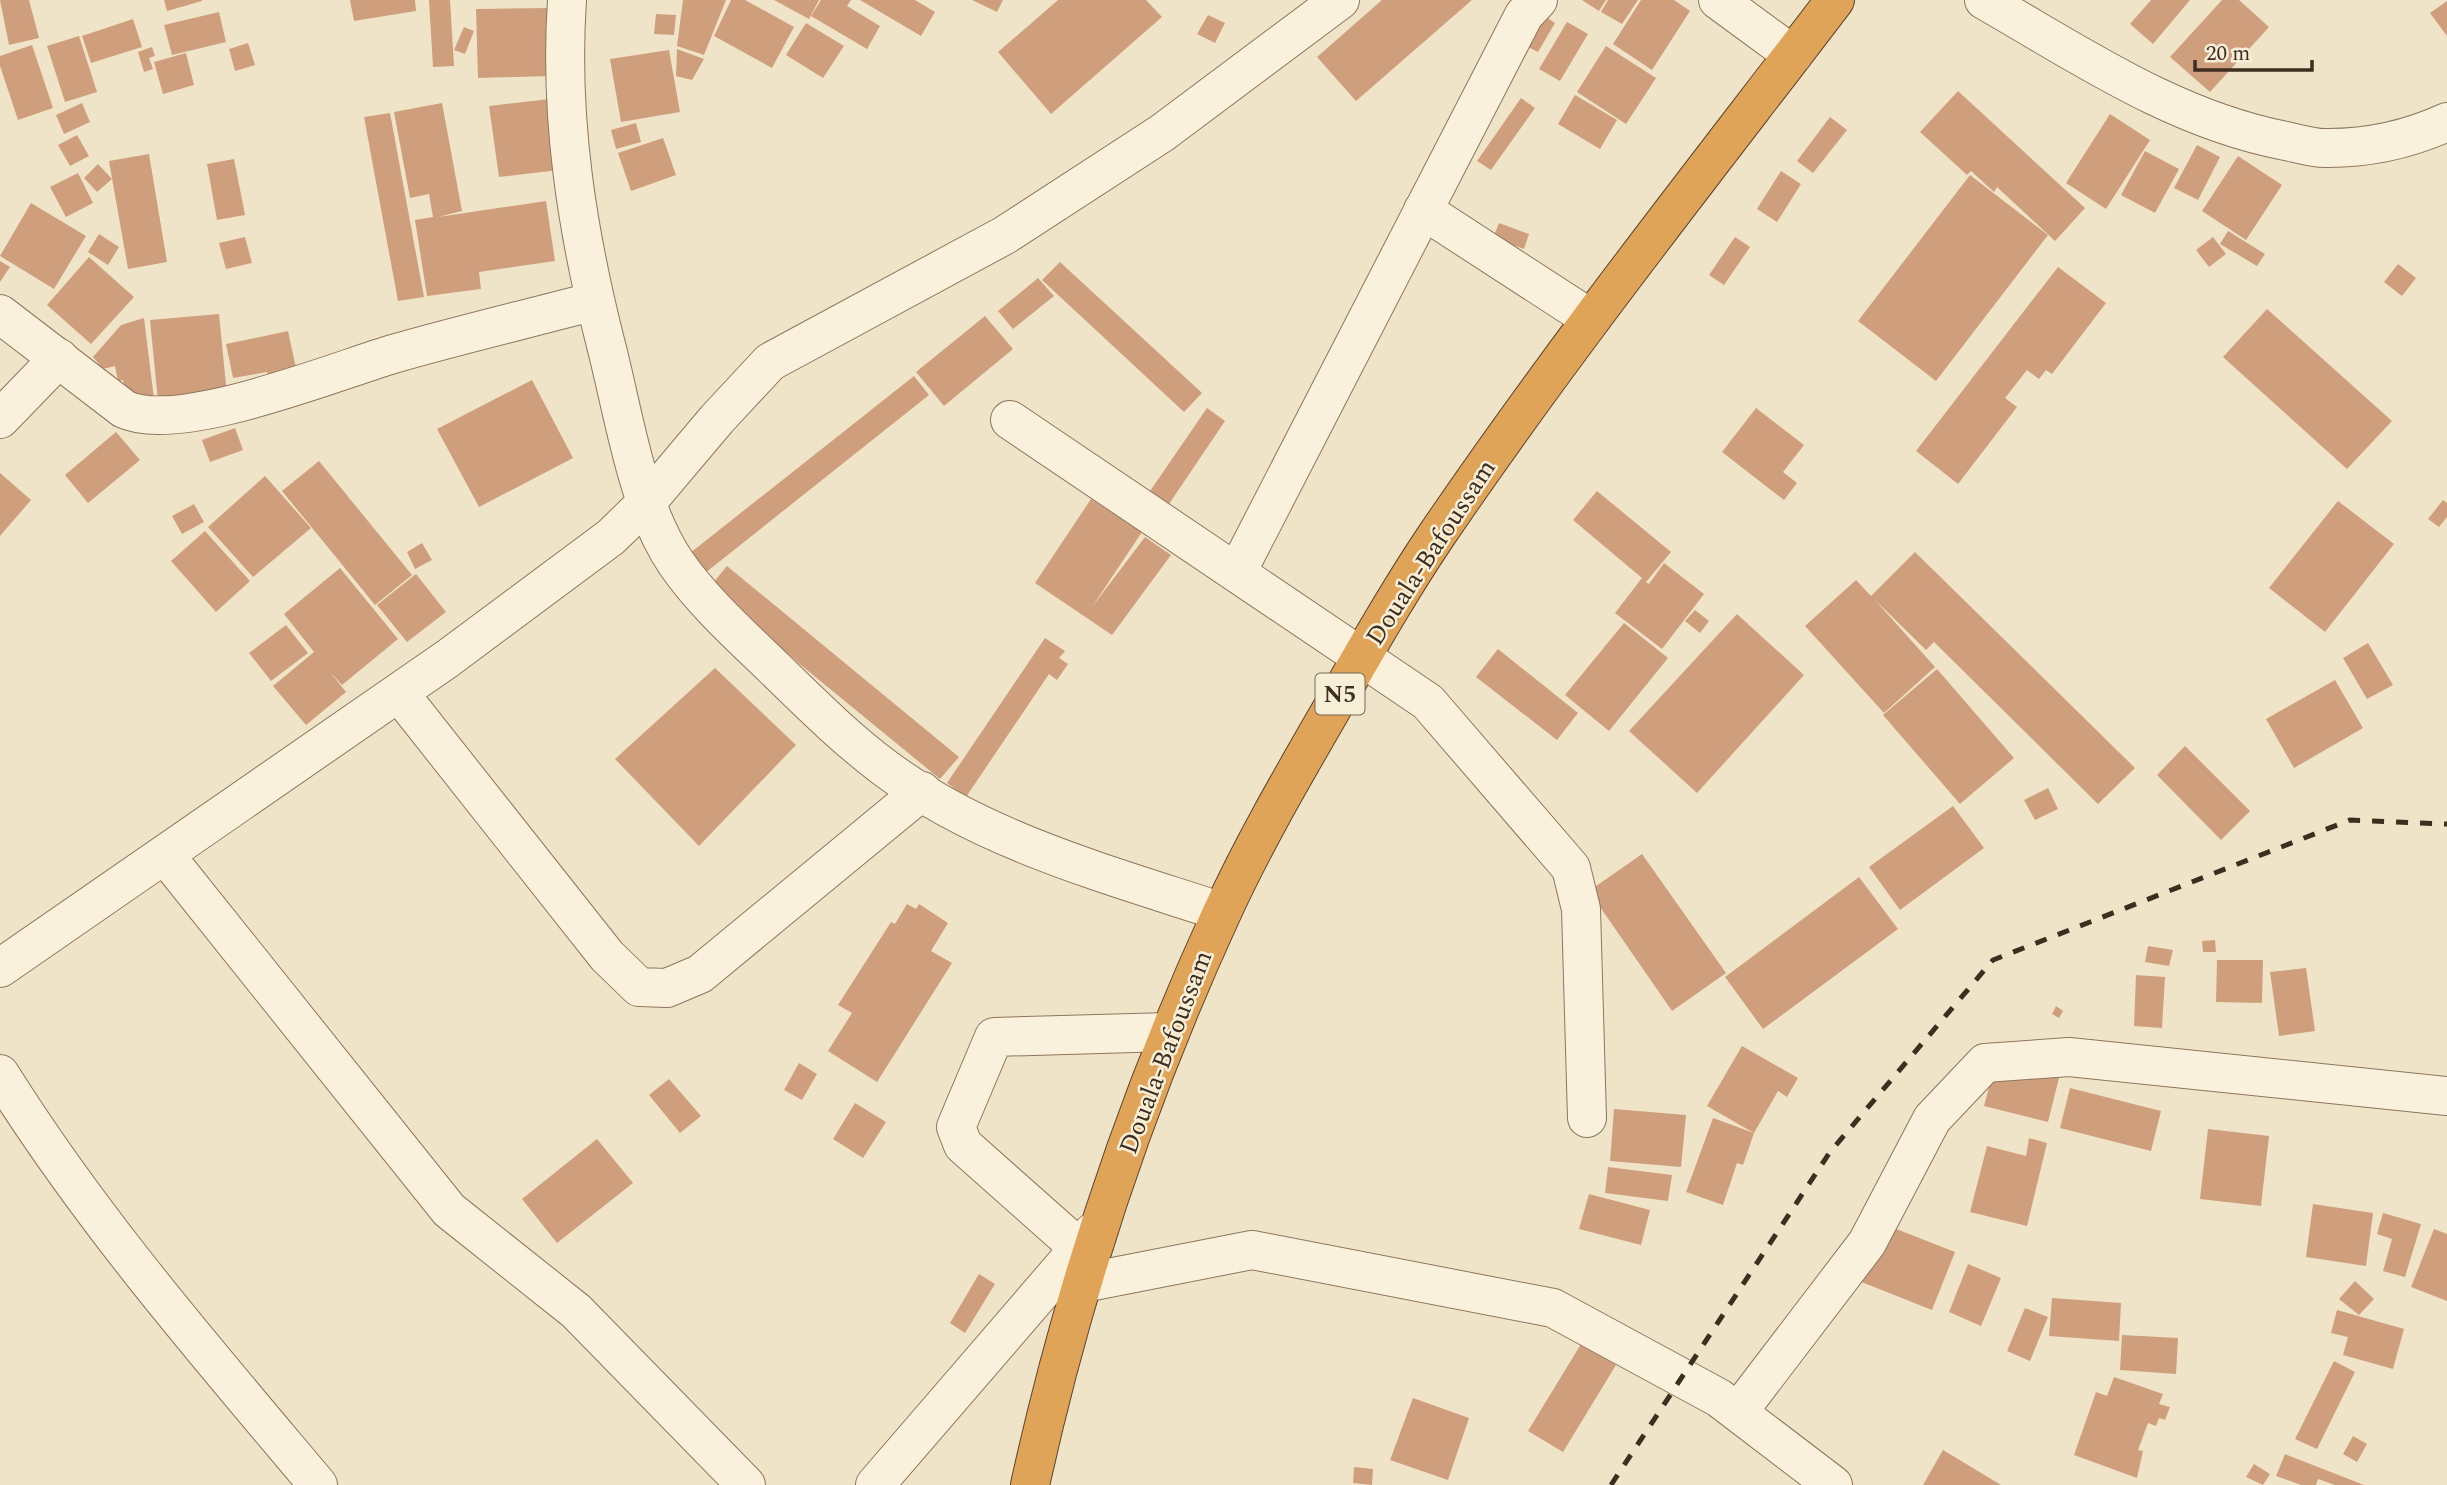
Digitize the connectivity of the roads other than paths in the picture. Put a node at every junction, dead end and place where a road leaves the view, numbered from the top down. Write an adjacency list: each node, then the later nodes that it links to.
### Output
1 (567, 0): 10 (street)
2 (1340, 0): 16 (street)
3 (1538, 0): 9 (street)
4 (1718, 0): 7 (street)
5 (1835, 0): 7 (highway, Douala-Bafoussam / N5)
6 (1984, 0): 8 (street)
7 (1793, 55): 12 (highway, Douala-Bafoussam / N5)
8 (2447, 122)
9 (1423, 210): 12 (street); 17 (street)
10 (595, 301): 13 (street); 16 (street)
11 (0, 314): 13 (street)
12 (1591, 319): 18 (highway, Douala-Bafoussam / N5)
13 (59, 358): 14 (street)
14 (0, 419)
15 (1010, 421): 17 (street)
16 (647, 502): 19 (street); 20 (street)
17 (1237, 572): 18 (street)
18 (1362, 656): 22 (highway, Douala-Bafoussam / N5); 27 (street)
19 (398, 693): 20 (street); 21 (street)
20 (922, 791): 22 (street)
21 (165, 855): 23 (street); 31 (street)
22 (1222, 912): 24 (highway, Douala-Bafoussam / N5)
23 (0, 968)
24 (1170, 1032): 28 (highway, Douala-Bafoussam / N5); 28 (street)
25 (0, 1074): 30 (street)
26 (2447, 1096): 29 (street)
27 (1587, 1118)
28 (1087, 1251): 29 (street); 32 (street); 33 (highway, Douala-Bafoussam / N5)
29 (1738, 1412): 34 (street)
30 (318, 1485)
31 (746, 1485)
32 (875, 1485)
33 (1030, 1485)
34 (1833, 1485)

